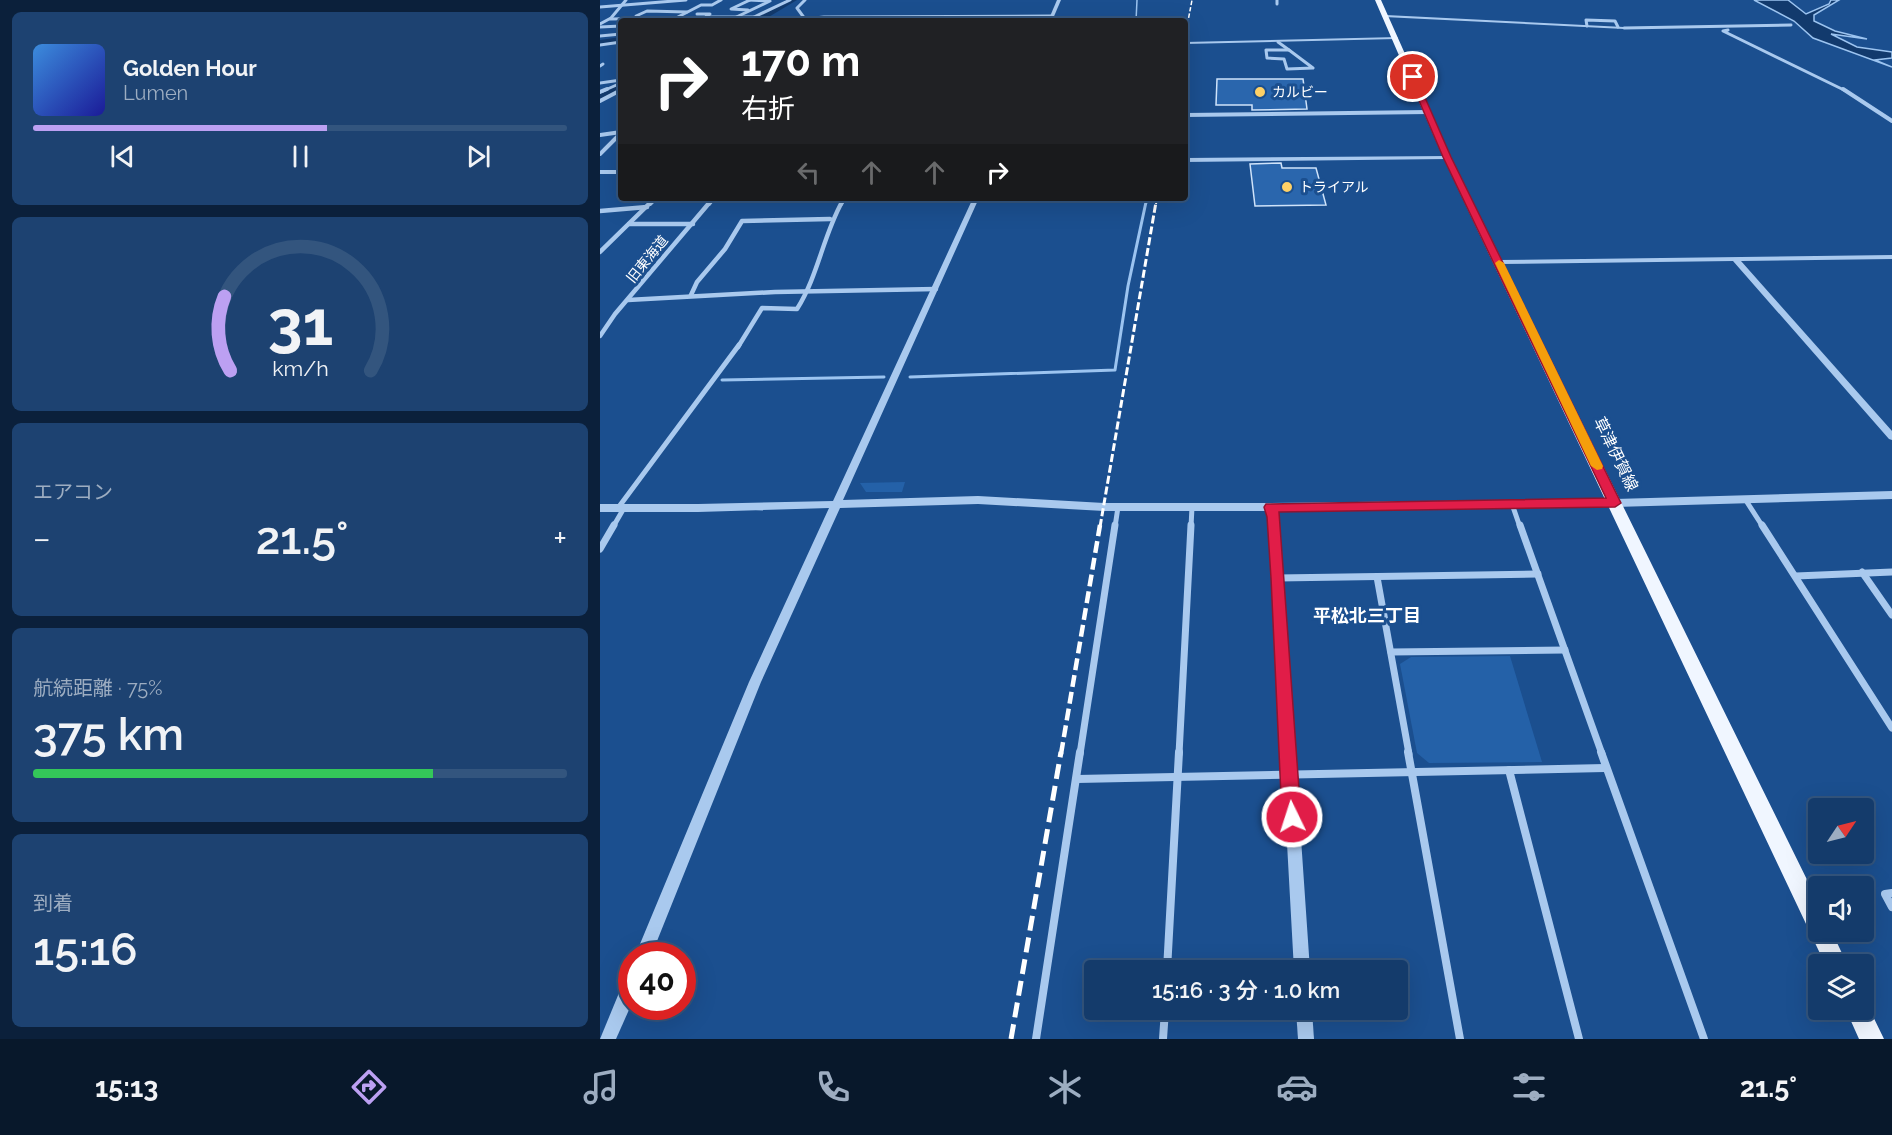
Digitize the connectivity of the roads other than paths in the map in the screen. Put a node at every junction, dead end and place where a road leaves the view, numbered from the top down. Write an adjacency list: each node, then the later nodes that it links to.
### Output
1 (626, 0): 9 (street)
2 (686, 0): 9 (street)
3 (721, 0): 12 (street)
4 (750, 0): 11 (street); 11 (street)
5 (790, 0): 20 (street)
6 (805, 0): 21 (street)
7 (1059, 0): 22 (street)
8 (1378, 0): 15 (main road, 草津伊賀線)
9 (622, 5): 10 (street); 23 (street)
10 (600, 7)
11 (751, 11): 14 (street)
12 (689, 12): 17 (street); 17 (street)
13 (697, 14): 16 (street)
14 (735, 16): 16 (street); 18 (street); 19 (street)
15 (1386, 16): 28 (street); 32 (main road, 草津伊賀線)
16 (706, 17)
17 (633, 18)
18 (732, 18)
19 (746, 18)
20 (754, 18)
21 (804, 18)
22 (1051, 18)
23 (610, 19): 24 (street); 25 (street)
24 (618, 19)
25 (601, 24): 27 (street)
26 (1791, 25): 28 (street)
27 (618, 26)
28 (1621, 28)
29 (1728, 30): 46 (street)
30 (618, 34): 31 (street)
31 (600, 36)
32 (1395, 38): 34 (street); 44 (main road, 草津伊賀線)
33 (618, 42): 36 (street)
34 (1278, 42): 35 (street); 37 (street)
35 (1188, 43)
36 (600, 45)
37 (1289, 50): 37 (street)
38 (618, 82): 39 (street)
39 (600, 83)
40 (618, 83): 41 (street)
41 (600, 92)
42 (618, 92): 43 (street)
43 (600, 101)
44 (1428, 112): 45 (street); 51 (main road, 草津伊賀線)
45 (1188, 115)
46 (1892, 121)
47 (618, 133): 48 (street)
48 (600, 135)
49 (618, 136): 50 (street)
50 (600, 154)
51 (1447, 157): 52 (street); 67 (main road, 草津伊賀線)
52 (1188, 160)
53 (600, 172): 54 (street)
54 (618, 172)
55 (653, 201): 59 (street)
56 (712, 201): 63 (street, 旧東海道)
57 (841, 201): 61 (street)
58 (975, 201): 68 (street)
59 (648, 207): 60 (street); 62 (street)
60 (600, 211)
61 (830, 219): 69 (street); 70 (street)
62 (629, 224): 63 (street); 64 (street)
63 (693, 224): 71 (street, 旧東海道)
64 (600, 252)
65 (1892, 257): 66 (street)
66 (1736, 260): 67 (street); 73 (street)
67 (1499, 262): 76 (main road, 草津伊賀線)
68 (936, 289): 69 (street); 78 (street)
69 (810, 291): 70 (street); 83 (street)
70 (691, 295): 71 (street)
71 (628, 300): 72 (street, 旧東海道)
72 (601, 334)
73 (1892, 437)
74 (1892, 495): 75 (street)
75 (1745, 499): 76 (street); 88 (street)
76 (1615, 503): 77 (street); 102 (main road, 草津伊賀線)
77 (1512, 504): 81 (street); 87 (street)
78 (835, 505): 79 (street); 83 (street); 104 (street)
79 (1118, 507): 80 (street); 100 (street)
80 (1192, 507): 81 (street); 99 (street)
81 (1270, 507): 90 (street)
82 (600, 508): 83 (street)
83 (621, 508): 84 (street)
84 (600, 549)
85 (1862, 572): 86 (street); 88 (street); 91 (street)
86 (1892, 572)
87 (1538, 574): 89 (street); 92 (street)
88 (1796, 576): 94 (street)
89 (1377, 577): 90 (street); 93 (street)
90 (1278, 578): 98 (street)
91 (1892, 615)
92 (1565, 650): 93 (street); 95 (street)
93 (1391, 652): 97 (street)
94 (1892, 728)
95 (1605, 768): 96 (street); 117 (street)
96 (1509, 770): 97 (street); 116 (street)
97 (1412, 772): 98 (street); 115 (street)
98 (1289, 773): 99 (street); 106 (street)
99 (1178, 777): 100 (street); 105 (street)
100 (1077, 779): 112 (street)
101 (1892, 894): 103 (street)
102 (1808, 905)
103 (1892, 907)
104 (649, 942)
105 (1168, 960)
106 (1301, 960)
107 (618, 1015): 111 (street)
108 (1164, 1020): 113 (street)
109 (1305, 1020): 114 (street)
110 (1863, 1020): 118 (main road)
111 (608, 1039)
112 (1036, 1039)
113 (1163, 1039)
114 (1306, 1039)
115 (1460, 1039)
116 (1579, 1039)
117 (1704, 1039)
118 (1872, 1039)

